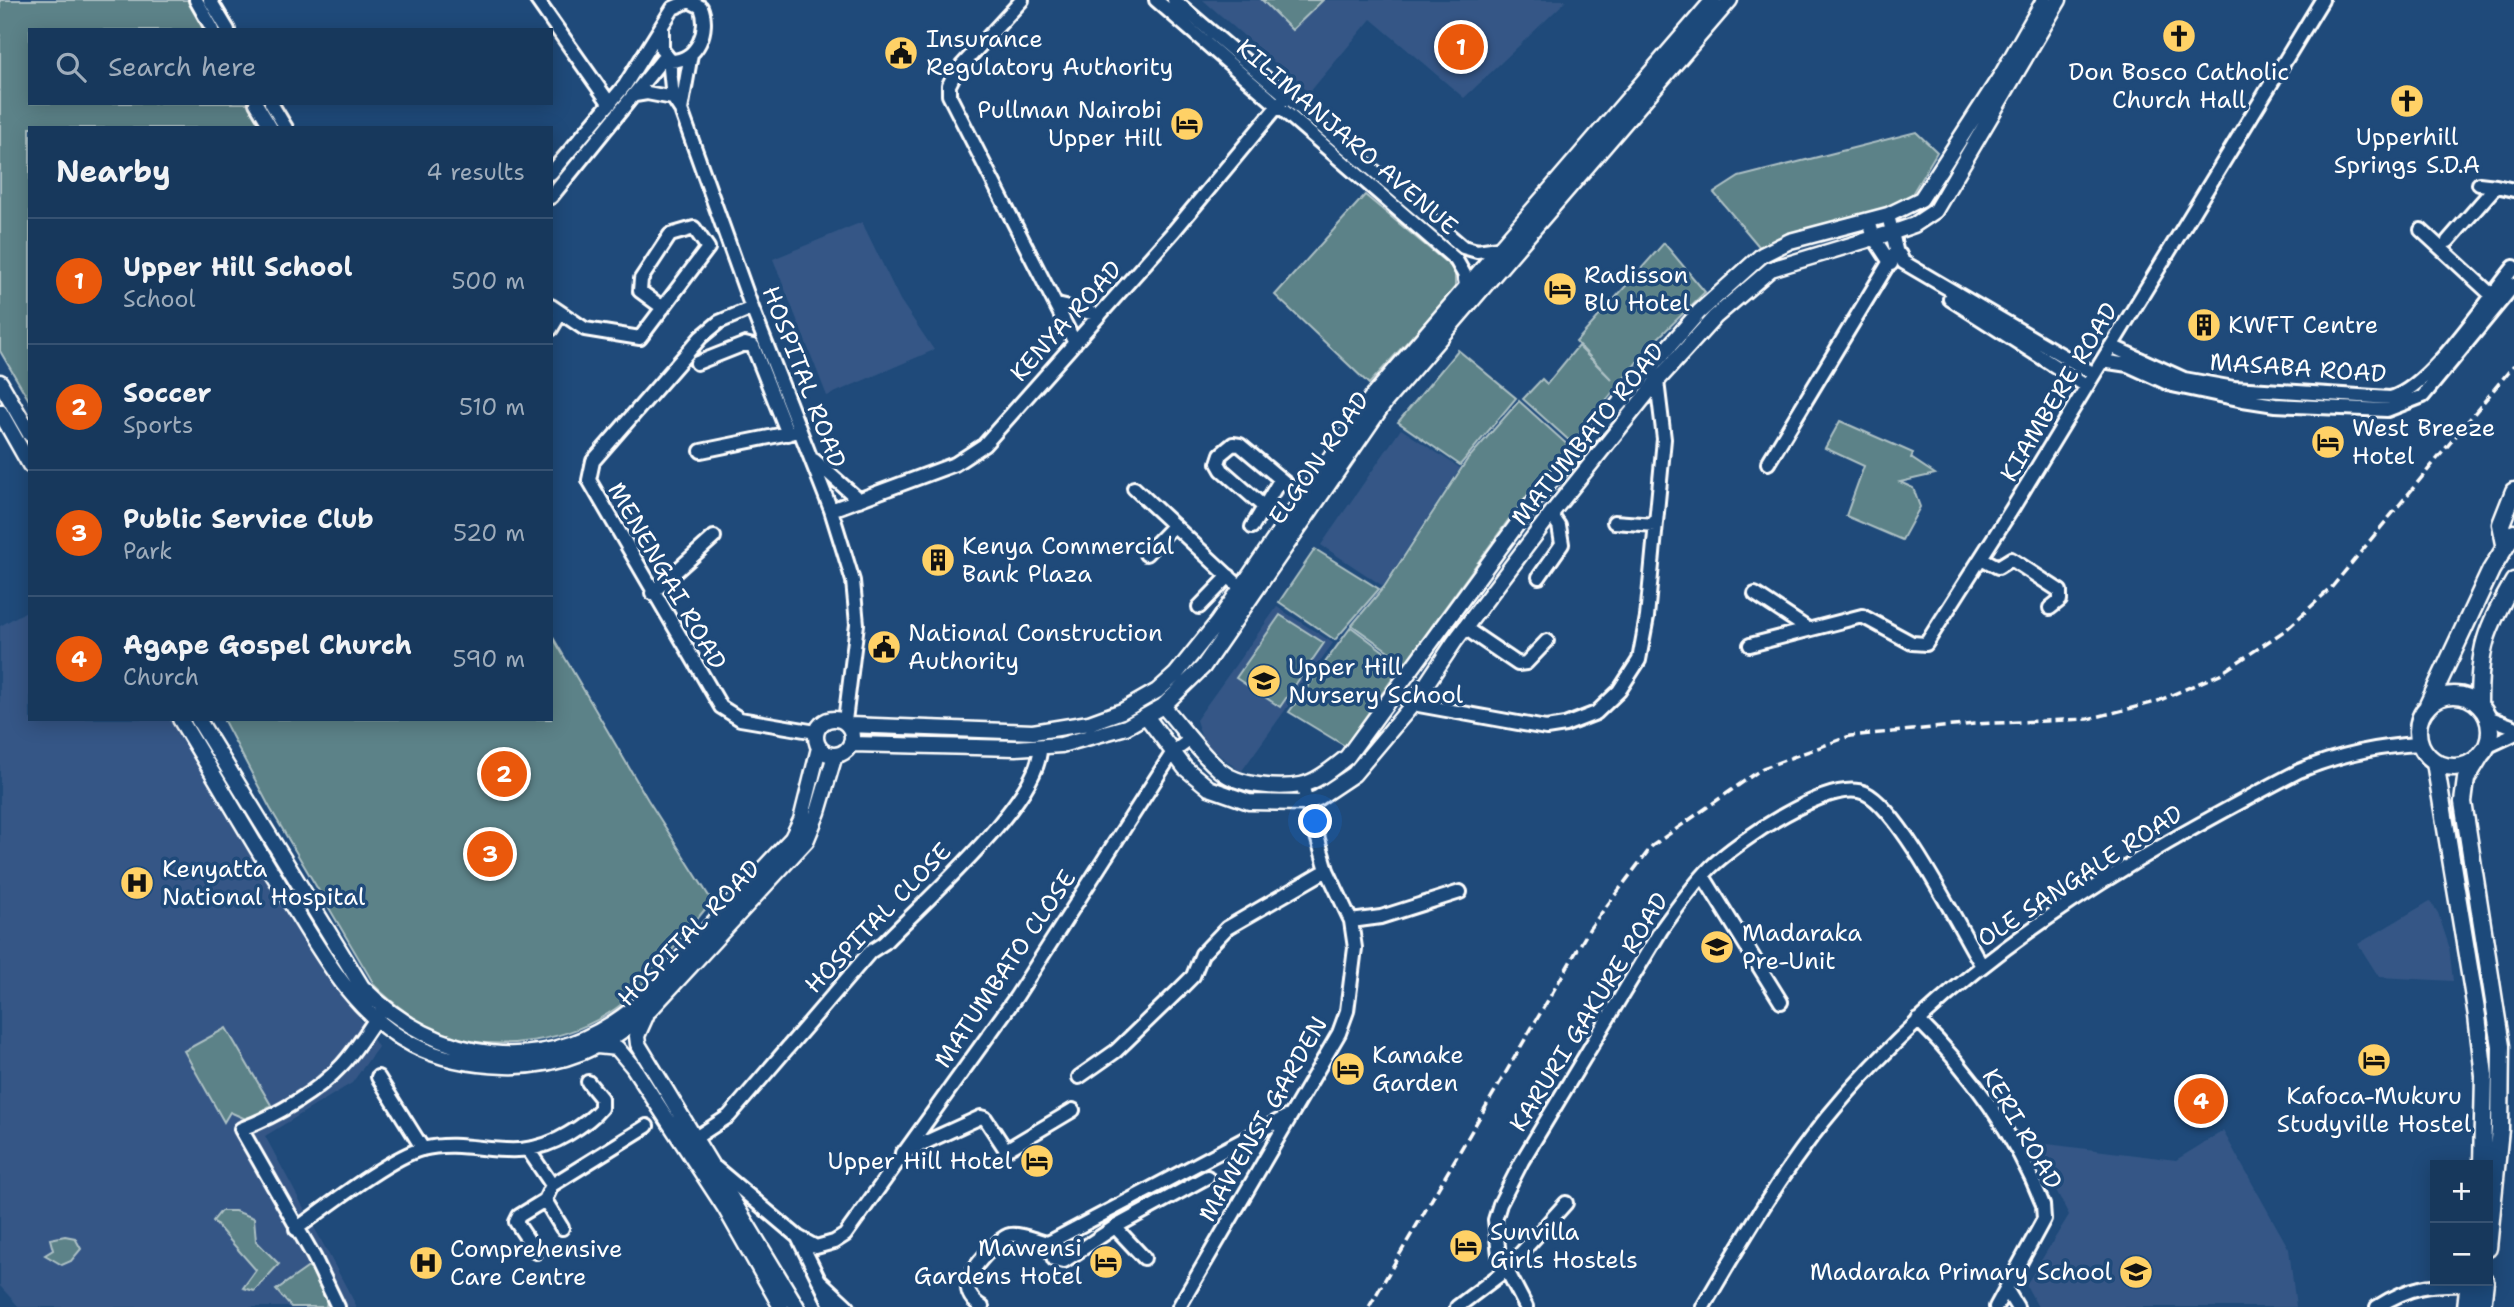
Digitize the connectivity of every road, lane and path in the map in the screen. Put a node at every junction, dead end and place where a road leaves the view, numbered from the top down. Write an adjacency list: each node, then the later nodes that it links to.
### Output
1 (196, 0): 15 (street)
2 (210, 0): 16 (street)
3 (537, 0): 22 (street)
4 (667, 0): 14 (street)
5 (1022, 0): 48 (street)
6 (1156, 0): 21 (street, KILIMANJARO AVENUE)
7 (1174, 0): 21 (street, KILIMANJARO AVENUE)
8 (1713, 0): 40 (street, ELGON ROAD)
9 (1730, 0): 104 (street, ELGON ROAD)
10 (2045, 0): 28 (street, MATUMBATO ROAD)
11 (2059, 0): 28 (street, MATUMBATO ROAD)
12 (2322, 0): 54 (street, KIAMBERE ROAD)
13 (692, 1): 14 (street); 17 (street)
14 (664, 21): 18 (street); 22 (street)
15 (212, 28)
16 (227, 28)
17 (691, 54): 18 (street); 25 (street)
18 (667, 58): 19 (street); 20 (street)
19 (635, 95): 20 (street); 33 (street)
20 (673, 98): 25 (street, HOSPITAL ROAD)
21 (1282, 100): 40 (street, KILIMANJARO AVENUE); 45 (street, KILIMANJARO AVENUE); 52 (street, KENYA ROAD)
22 (610, 104): 29 (street)
23 (257, 105): 26 (street)
24 (272, 105): 27 (street)
25 (681, 110): 50 (street, HOSPITAL ROAD)
26 (270, 126)
27 (285, 126)
28 (1973, 133): 34 (street, MATUMBATO ROAD); 37 (street, MATUMBATO ROAD)
29 (553, 171)
30 (2479, 184): 31 (street)
31 (2496, 186): 32 (street); 39 (street)
32 (2514, 190)
33 (553, 195)
34 (1888, 215): 35 (street, MATUMBATO ROAD); 37 (street)
35 (1869, 221): 38 (street); 41 (street, MATUMBATO ROAD)
36 (2421, 230): 47 (street)
37 (1894, 232): 38 (street, MATUMBATO ROAD); 42 (street)
38 (1874, 238): 42 (street); 44 (street, MATUMBATO ROAD)
39 (2448, 242)
40 (1498, 248): 45 (street, ELGON ROAD)
41 (1762, 255): 44 (street); 73 (street, MATUMBATO ROAD)
42 (1896, 260): 57 (street); 60 (street); 68 (street)
43 (2514, 267): 47 (street, MASABA ROAD)
44 (1771, 269): 58 (street, MATUMBATO ROAD)
45 (1466, 285): 72 (street, ELGON ROAD)
46 (2514, 285): 47 (street, MASABA ROAD)
47 (2495, 299): 61 (street, MASABA ROAD)
48 (1057, 305): 52 (street); 53 (street)
49 (663, 308): 49 (street); 51 (street)
50 (752, 309): 64 (street, HOSPITAL ROAD); 92 (street, MENENGAI ROAD)
51 (556, 310)
52 (1100, 315): 53 (street, KENYA ROAD)
53 (1075, 343): 74 (street, KENYA ROAD)
54 (2111, 346): 55 (street, KIAMBERE ROAD); 61 (street, MASABA ROAD)
55 (2102, 361): 57 (street, KIAMBERE ROAD); 61 (street, MASABA ROAD)
56 (697, 363): 64 (street)
57 (2094, 374): 60 (street, KIAMBERE ROAD)
58 (1657, 381): 77 (street, MATUMBATO ROAD); 80 (street)
59 (0, 382): 63 (street)
60 (2086, 386): 87 (street, KIAMBERE ROAD)
61 (2323, 399)
62 (0, 412): 67 (street)
63 (28, 431)
64 (794, 432): 65 (street); 66 (street, HOSPITAL ROAD)
65 (701, 451)
66 (811, 457): 74 (street); 76 (street, HOSPITAL ROAD)
67 (28, 462)
68 (1769, 463)
69 (1280, 480): 72 (street); 75 (street); 75 (street)
70 (1134, 488): 79 (street)
71 (2514, 491): 83 (main road)
72 (1302, 497): 91 (street, ELGON ROAD)
73 (1537, 497): 77 (street); 84 (street, MATUMBATO ROAD)
74 (859, 500): 76 (street, KENYA ROAD)
75 (1264, 507): 81 (street)
76 (831, 510): 110 (street, HOSPITAL ROAD)
77 (1552, 512): 86 (street, MATUMBATO ROAD); 89 (street)
78 (1614, 522): 80 (street)
79 (1174, 525): 85 (street); 88 (street)
80 (1655, 526): 102 (street)
81 (1252, 527)
82 (713, 537): 92 (street)
83 (2510, 538): 103 (main road)
84 (1503, 544): 86 (street); 96 (street, MATUMBATO ROAD)
85 (1146, 554)
86 (1519, 557): 97 (street, MATUMBATO ROAD)
87 (1981, 558): 95 (street); 98 (street, KIAMBERE ROAD)
88 (1229, 576): 91 (street); 94 (street)
89 (1539, 577)
90 (2514, 581): 105 (main road)
91 (1241, 588): 110 (street, ELGON ROAD)
92 (652, 593): 113 (street, MENENGAI ROAD)
93 (1755, 594): 98 (street)
94 (1199, 607)
95 (2050, 608)
96 (1455, 609): 97 (street); 101 (street, MATUMBATO ROAD)
97 (1468, 624): 99 (street); 102 (street, MATUMBATO ROAD)
98 (1808, 629): 100 (street, KIAMBERE ROAD)
99 (1548, 641)
100 (1750, 646)
101 (1395, 691): 102 (street); 109 (street, MATUMBATO ROAD)
102 (1413, 704): 112 (street, MATUMBATO ROAD)
103 (2428, 705): 105 (main road); 117 (main road)
104 (1163, 706): 106 (street, ELGON ROAD); 115 (street)
105 (2483, 711): 111 (street); 120 (main road)
106 (1146, 716): 118 (street, ELGON ROAD); 121 (street)
107 (181, 721): 133 (street, HOSPITAL ROAD)
108 (199, 721): 133 (street, HOSPITAL ROAD)
109 (1375, 721): 112 (street); 124 (street, MATUMBATO ROAD)
110 (847, 724): 113 (street); 116 (street)
111 (2514, 727)
112 (1390, 731): 125 (street, MATUMBATO ROAD)
113 (816, 732): 119 (street)
114 (2514, 734): 120 (street)
115 (1191, 739): 121 (street, MATUMBATO CLOSE); 124 (street)
116 (852, 744): 118 (street, ELGON ROAD); 122 (street)
117 (2420, 744): 123 (main road); 130 (street, OLE SANGALE ROAD)
118 (1040, 746): 142 (street, HOSPITAL CLOSE)
119 (819, 748): 122 (street); 133 (street, HOSPITAL ROAD)
120 (2483, 751): 123 (main road); 153 (main road)
121 (1173, 752): 125 (street); 146 (street, MATUMBATO CLOSE)
122 (835, 755): 132 (street, HOSPITAL ROAD)
123 (2435, 762): 147 (main road)
124 (1302, 785): 125 (street, MAWENSI GARDEN)
125 (1305, 803): 126 (street, MAWENSI GARDEN)
126 (1327, 870): 129 (street, MAWENSI GARDEN); 137 (street)
127 (1703, 876): 130 (street, KARURI GAKURE ROAD); 131 (street); 161 (street, KARURI GAKURE ROAD)
128 (1460, 892): 129 (street)
129 (1351, 921): 140 (street, MAWENSI GARDEN)
130 (1981, 964): 134 (street, OLE SANGALE ROAD)
131 (1781, 1002)
132 (650, 1010): 135 (street, HOSPITAL ROAD); 142 (street)
133 (379, 1014): 135 (street, HOSPITAL ROAD); 155 (street)
134 (1918, 1020): 166 (street, KERI ROAD); 176 (street, OLE SANGALE ROAD)
135 (597, 1046): 143 (street)
136 (378, 1077): 144 (street)
137 (1079, 1077)
138 (588, 1082): 145 (street)
139 (1073, 1110): 146 (street)
140 (1288, 1116): 158 (street); 173 (street, MAWENSI GARDEN)
141 (647, 1126): 150 (street)
142 (697, 1137): 143 (street, HOSPITAL CLOSE); 148 (street)
143 (683, 1146): 168 (street)
144 (423, 1149): 145 (street); 155 (street)
145 (529, 1151): 150 (street)
146 (901, 1153): 157 (street, MATUMBATO CLOSE)
147 (2483, 1160)
148 (716, 1168): 157 (street); 169 (street)
149 (1207, 1177): 154 (street)
150 (552, 1185): 151 (street)
151 (545, 1200): 156 (street); 159 (street)
152 (1566, 1203): 161 (street)
153 (2491, 1223)
154 (1115, 1227): 158 (street); 160 (street)
155 (296, 1228): 167 (street)
156 (562, 1228)
157 (798, 1237): 162 (street)
158 (1048, 1243): 172 (street)
159 (536, 1252)
160 (1144, 1258)
161 (1507, 1270): 174 (street); 175 (street, KARURI GAKURE ROAD)
162 (819, 1280): 170 (street); 171 (street)
163 (2430, 1284): 179 (street)
164 (2469, 1286): 180 (main road)
165 (2484, 1286): 181 (main road)
166 (2006, 1289): 177 (street, KERI ROAD); 178 (street)
167 (338, 1307)
168 (781, 1307)
169 (797, 1307)
170 (832, 1307)
171 (848, 1307)
172 (982, 1307)
173 (1179, 1307)
174 (1457, 1307)
175 (1526, 1307)
176 (1703, 1307)
177 (1996, 1307)
178 (2017, 1307)
179 (2377, 1307)
180 (2466, 1307)
181 (2482, 1307)

